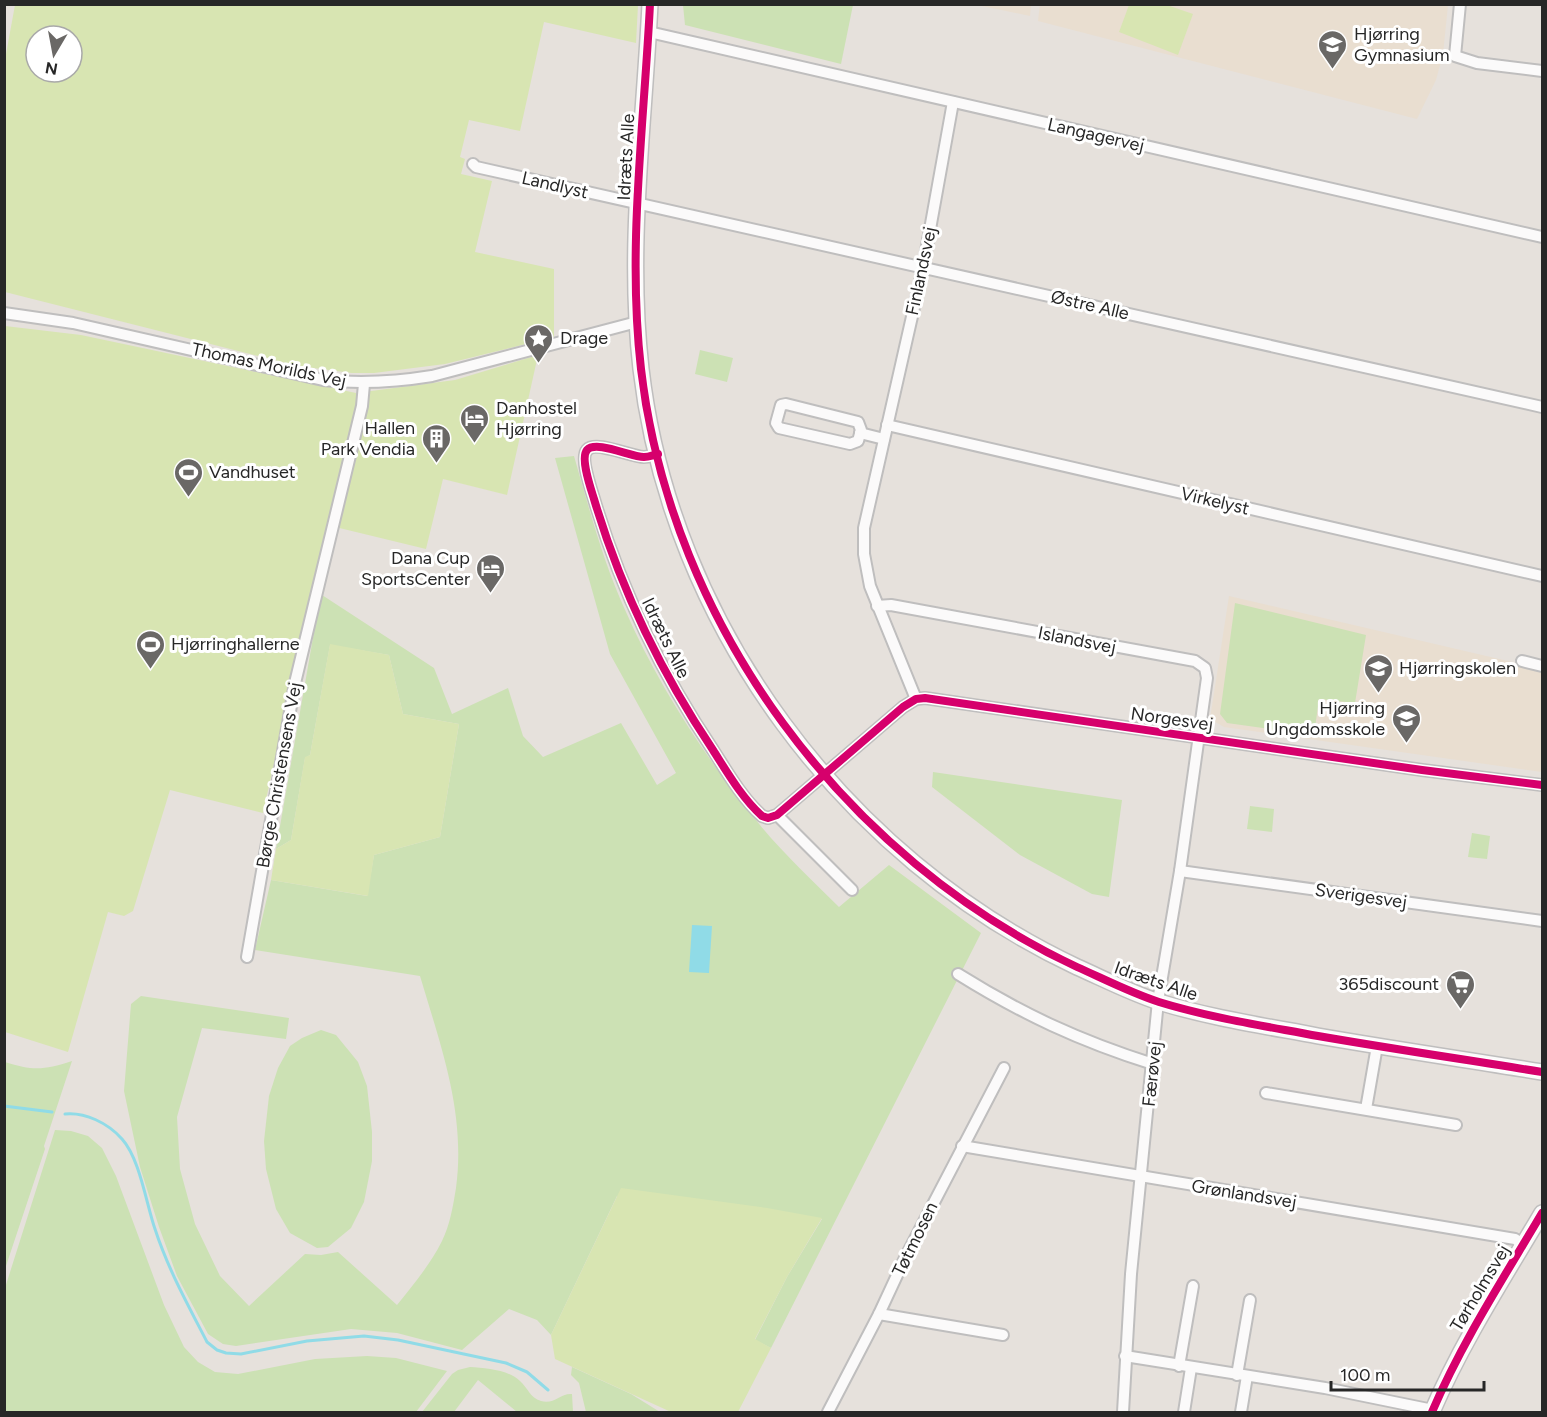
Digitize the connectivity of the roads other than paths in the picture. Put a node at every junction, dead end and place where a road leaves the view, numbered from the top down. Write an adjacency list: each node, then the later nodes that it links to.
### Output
1 (650, 4): 3 (street, Idræts Alle)
2 (1460, 4): 4 (street)
3 (649, 32): 5 (street, Langagervej); 7 (street, Idræts Alle)
4 (1542, 71)
5 (953, 102): 8 (street, Langagervej); 9 (street, Finlandsvej)
6 (473, 164): 7 (street, Landlyst)
7 (638, 203): 9 (street, Østre Alle); 11 (street, Idræts Alle)
8 (1542, 237)
9 (923, 268): 13 (street, Østre Alle); 14 (street, Finlandsvej)
10 (4, 313): 12 (street, Thomas Morilds Vej)
11 (637, 322): 12 (street, Thomas Morilds Vej); 17 (street, Idræts Alle)
12 (364, 384): 30 (street, Børge Christensens Vej)
13 (1542, 407)
14 (887, 425): 16 (street, Finlandsvej); 18 (street, Virkelyst)
15 (860, 433): 15 (street); 16 (street)
16 (884, 438): 19 (street, Finlandsvej)
17 (658, 454): 24 (street, Idræts Alle); 26 (street, Idræts Alle)
18 (1542, 576)
19 (877, 606): 22 (street, Finlandsvej); 23 (street, Islandsvej)
20 (1522, 661): 21 (street)
21 (1542, 666)
22 (916, 699): 23 (street, Norgesvej); 24 (street)
23 (1198, 738): 25 (street, Norgesvej); 27 (street, Færøvej)
24 (824, 776): 26 (street); 32 (street, Idræts Alle)
25 (1542, 785)
26 (777, 815): 28 (street, Idræts Alle)
27 (1180, 871): 29 (street, Sverigesvej); 32 (street, Færøvej)
28 (852, 891)
29 (1542, 921)
30 (247, 957)
31 (958, 974): 34 (street)
32 (1158, 1001): 33 (street, Idræts Alle); 34 (street, Færøvej)
33 (1377, 1046): 36 (street, Idræts Alle); 38 (street)
34 (1153, 1064): 41 (street, Færøvej)
35 (1004, 1068): 40 (street, Tøtmosen)
36 (1542, 1072)
37 (1266, 1093): 38 (street)
38 (1366, 1109): 39 (street)
39 (1456, 1125)
40 (963, 1146): 41 (street, Grønlandsvej); 46 (street, Tøtmosen)
41 (1141, 1177): 43 (street, Grønlandsvej); 48 (street, Færøvej)
42 (1542, 1213): 43 (street, Tørholmsvej)
43 (1524, 1245): 51 (street, Tørholmsvej)
44 (1193, 1286): 49 (street)
45 (1250, 1300): 50 (street)
46 (879, 1314): 47 (street); 52 (street, Tøtmosen)
47 (1003, 1335)
48 (1125, 1356): 49 (street); 53 (street, Færøvej)
49 (1185, 1367): 50 (street); 54 (street)
50 (1242, 1376): 51 (street); 55 (street)
51 (1432, 1411)
52 (828, 1413)
53 (1123, 1413)
54 (1184, 1413)
55 (1241, 1413)

